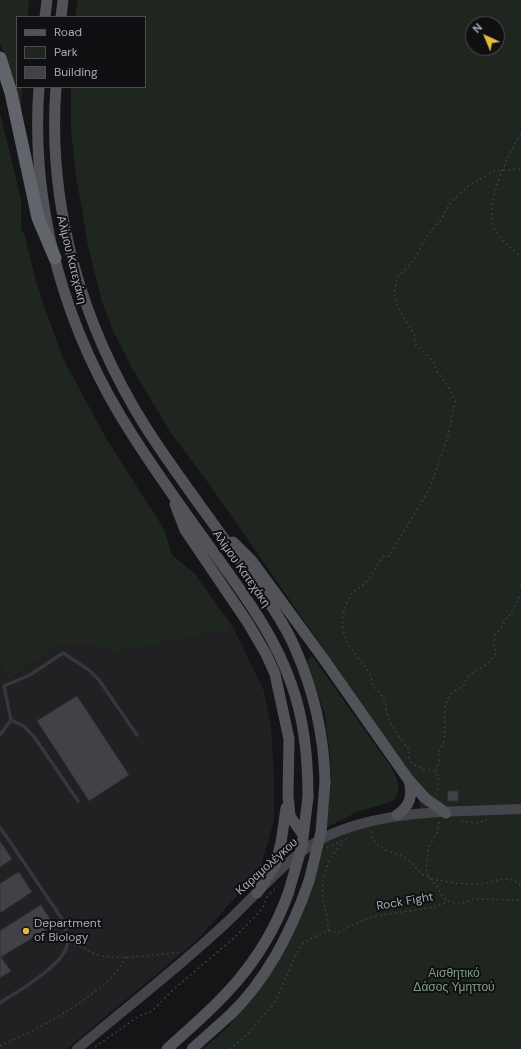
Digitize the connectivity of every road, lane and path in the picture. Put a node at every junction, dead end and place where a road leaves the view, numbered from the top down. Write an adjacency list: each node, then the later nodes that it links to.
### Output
1 (46, 0): 3 (main road)
2 (63, 0): 4 (main road)
3 (45, 16)
4 (61, 16)
5 (0, 58): 12 (highway)
6 (39, 88): 12 (main road, Αλίμου Κατεχάκη)
7 (56, 88): 14 (main road, Αλίμου Κατεχάκη)
8 (521, 134): 10 (path)
9 (521, 169): 10 (path)
10 (503, 170): 11 (path); 19 (path)
11 (521, 257)
12 (55, 258): 13 (main road, Αλίμου Κατεχάκη)
13 (169, 488): 21 (main road); 48 (main road, Αλίμου Κατεχάκη, bridge)
14 (210, 519): 20 (main road); 49 (main road, Αλίμου Κατεχάκη, bridge)
15 (521, 594): 19 (path)
16 (11, 720): 17 (lane); 18 (lane); 23 (lane)
17 (0, 735)
18 (137, 735)
19 (436, 772): 22 (path)
20 (408, 779): 25 (main road); 26 (main road)
21 (288, 796): 29 (main road); 37 (main road)
22 (436, 799)
23 (78, 801)
24 (521, 809): 26 (main road, Καραμολέγκου)
25 (397, 815): 26 (main road, Καραμολέγκου); 31 (main road, Καραμολέγκου)
26 (442, 817): 34 (path)
27 (371, 828): 34 (path)
28 (1, 829): 41 (lane)
29 (300, 832): 31 (main road)
30 (350, 836): 32 (path)
31 (321, 839): 37 (main road, Καραμολέγκου)
32 (346, 840): 33 (path); 40 (path)
33 (327, 848)
34 (429, 878): 36 (path); 39 (path)
35 (279, 884): 47 (path)
36 (521, 886)
37 (257, 893): 46 (main road, Καραμολέγκου)
38 (521, 900): 39 (path, Rock Fight)
39 (448, 901): 40 (path, Rock Fight)
40 (328, 931): 50 (path)
41 (68, 944): 43 (path); 44 (lane)
42 (183, 951): 43 (path)
43 (126, 957): 45 (path)
44 (0, 1003)
45 (0, 1046)
46 (77, 1049)
47 (92, 1049)
48 (167, 1049)
49 (192, 1049)
50 (229, 1049)

